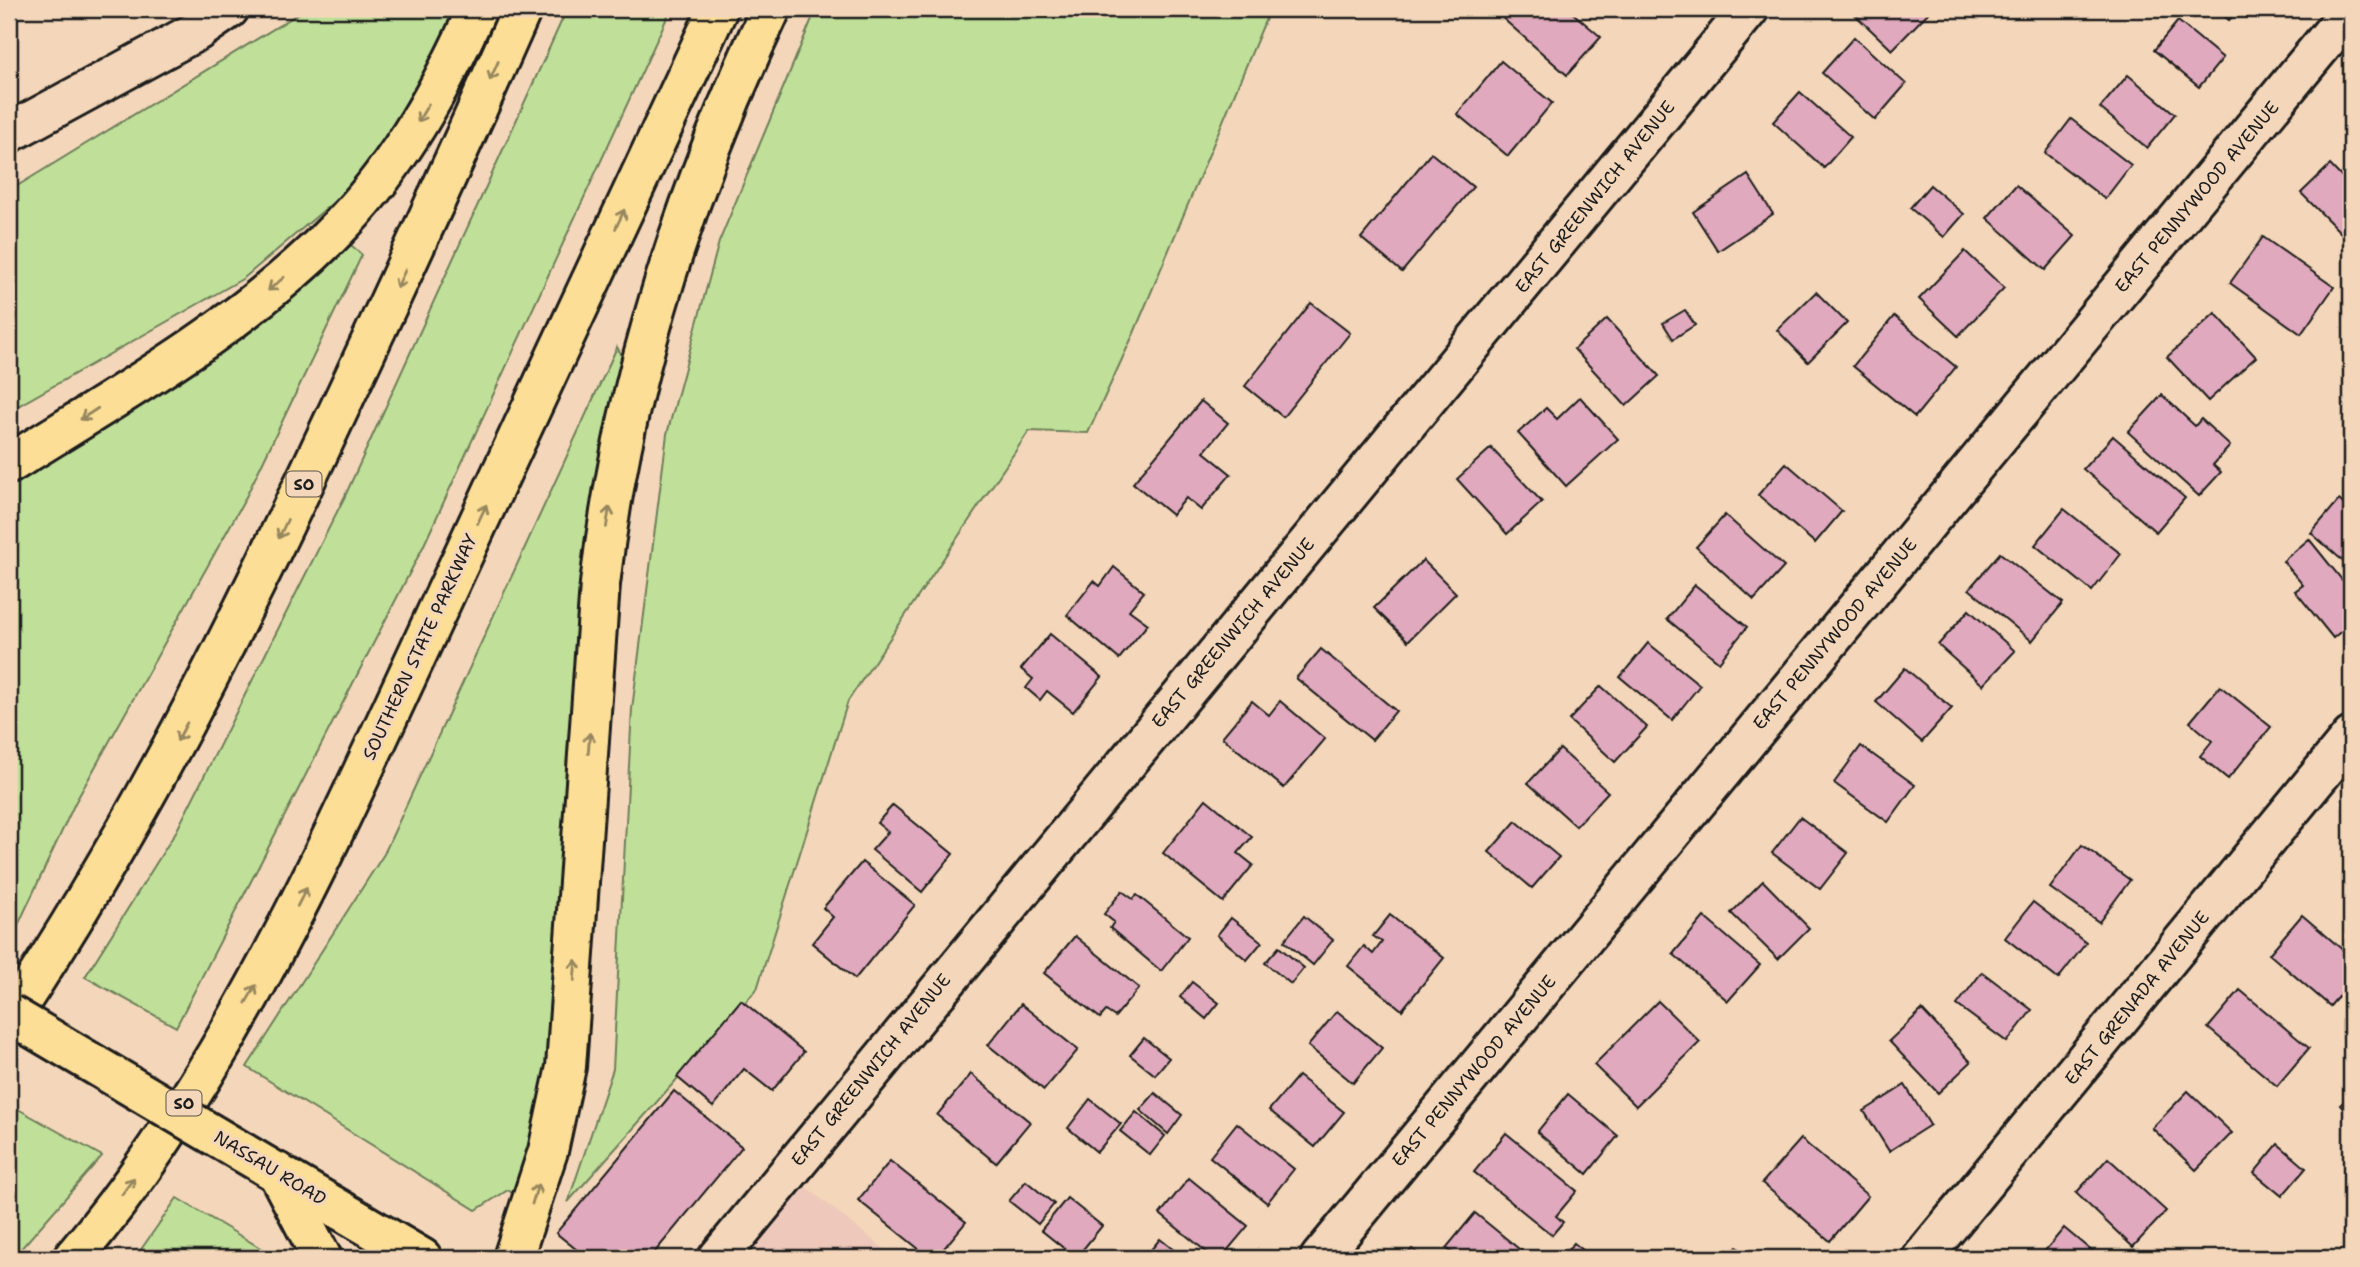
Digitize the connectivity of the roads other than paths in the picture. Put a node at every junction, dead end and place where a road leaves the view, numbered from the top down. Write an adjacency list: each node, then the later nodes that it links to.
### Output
1 (477, 9): 9 (main road, one-way to 9)
2 (522, 9): 11 (main road, SO, one-way to 11)
3 (718, 9): 13 (main road, SOUTHERN STATE PARKWAY / SO, one-way to 3)
4 (771, 9): 16 (main road, one-way to 4)
5 (1749, 9): 17 (street, EAST GREENWICH AVENUE)
6 (2351, 10): 18 (street, EAST PENNYWOOD AVENUE)
7 (211, 12): 8 (street)
8 (9, 133)
9 (9, 464)
10 (2351, 737): 19 (street, EAST GRENADA AVENUE)
11 (9, 1017): 12 (main road, NASSAU ROAD, bridge)
12 (277, 1172): 14 (main road); 15 (main road, NASSAU ROAD)
13 (73, 1258)
14 (322, 1258)
15 (422, 1258)
16 (513, 1258)
17 (718, 1258)
18 (1320, 1258)
19 (1922, 1258)

